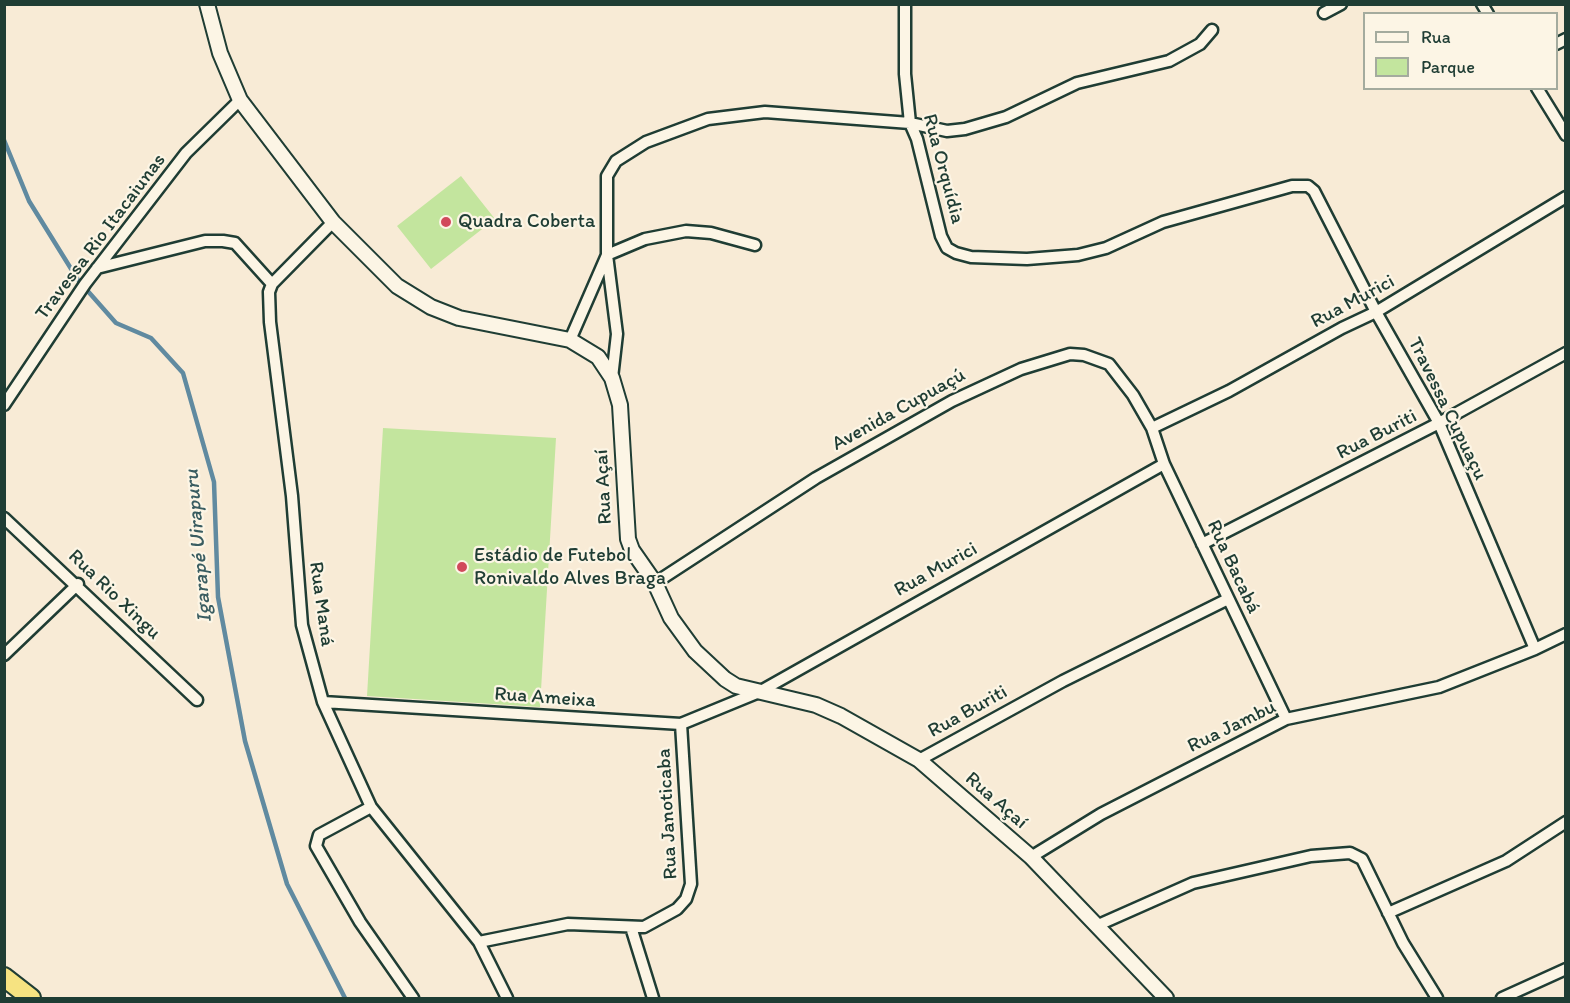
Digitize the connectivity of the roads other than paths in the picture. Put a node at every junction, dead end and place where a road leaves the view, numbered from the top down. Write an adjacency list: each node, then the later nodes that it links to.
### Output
1 (207, 4): 7 (street)
2 (905, 4): 8 (street, Rua Orquídia)
3 (1341, 4): 4 (street)
4 (1324, 13)
5 (1212, 30): 8 (street)
6 (1538, 90): 9 (street)
7 (240, 100): 12 (street); 15 (street, Travessa Rio Itacaiunas)
8 (910, 123): 10 (street, Rua Orquídia); 14 (street)
9 (1566, 135)
10 (1314, 191): 17 (street, Travessa Cupuaçu)
11 (1566, 196): 17 (street, Rua Murici)
12 (333, 222): 16 (street); 18 (street, Rua Açaí)
13 (755, 245): 14 (street)
14 (607, 255): 18 (street); 20 (street)
15 (97, 268): 16 (street); 21 (street, Travessa Rio Itacaiunas)
16 (272, 284): 35 (street, Rua Maná)
17 (1376, 312): 22 (street, Travessa Cupuaçu); 23 (street, Rua Murici)
18 (570, 340): 20 (street, Rua Açaí)
19 (1564, 358): 22 (street, Rua Buriti)
20 (612, 378): 27 (street, Rua Açaí)
21 (4, 405)
22 (1438, 423): 26 (street, Rua Buriti); 31 (street, Travessa Cupuaçu)
23 (1152, 428): 24 (street, Rua Bacabá); 27 (street, Avenida Cupuaçú)
24 (1164, 464): 26 (street, Rua Bacabá); 33 (street, Rua Murici)
25 (4, 518): 28 (street, Rua Rio Xingu)
26 (1202, 544): 29 (street, Rua Bacabá)
27 (655, 583): 33 (street, Rua Açaí)
28 (78, 584): 32 (street); 34 (street, Rua Rio Xingu)
29 (1228, 599): 36 (street, Rua Bacabá); 38 (street, Rua Buriti)
30 (1566, 634): 31 (street, Rua Jambu)
31 (1536, 649): 36 (street, Rua Jambu)
32 (5, 654)
33 (759, 692): 37 (street, Rua Ameixa); 38 (street, Rua Açaí)
34 (197, 700)
35 (323, 702): 37 (street, Rua Ameixa); 39 (street, Rua Maná)
36 (1286, 719): 41 (street, Rua Jambu)
37 (681, 724): 44 (street, Rua Janoticaba)
38 (919, 760): 41 (street, Rua Açaí)
39 (372, 807): 45 (street, Rua Maná); 49 (street)
40 (1566, 822): 42 (street)
41 (1031, 857): 43 (street, Rua Açaí)
42 (1388, 913): 43 (street); 53 (street)
43 (1096, 926): 52 (street, Rua Açaí)
44 (631, 927): 45 (street, Rua Janoticaba); 51 (street)
45 (479, 942): 50 (street, Rua Maná)
46 (1566, 969): 54 (street)
47 (4, 977): 48 (highway)
48 (32, 999)
49 (413, 999)
50 (507, 999)
51 (653, 999)
52 (1167, 999)
53 (1437, 999)
54 (1502, 999)

